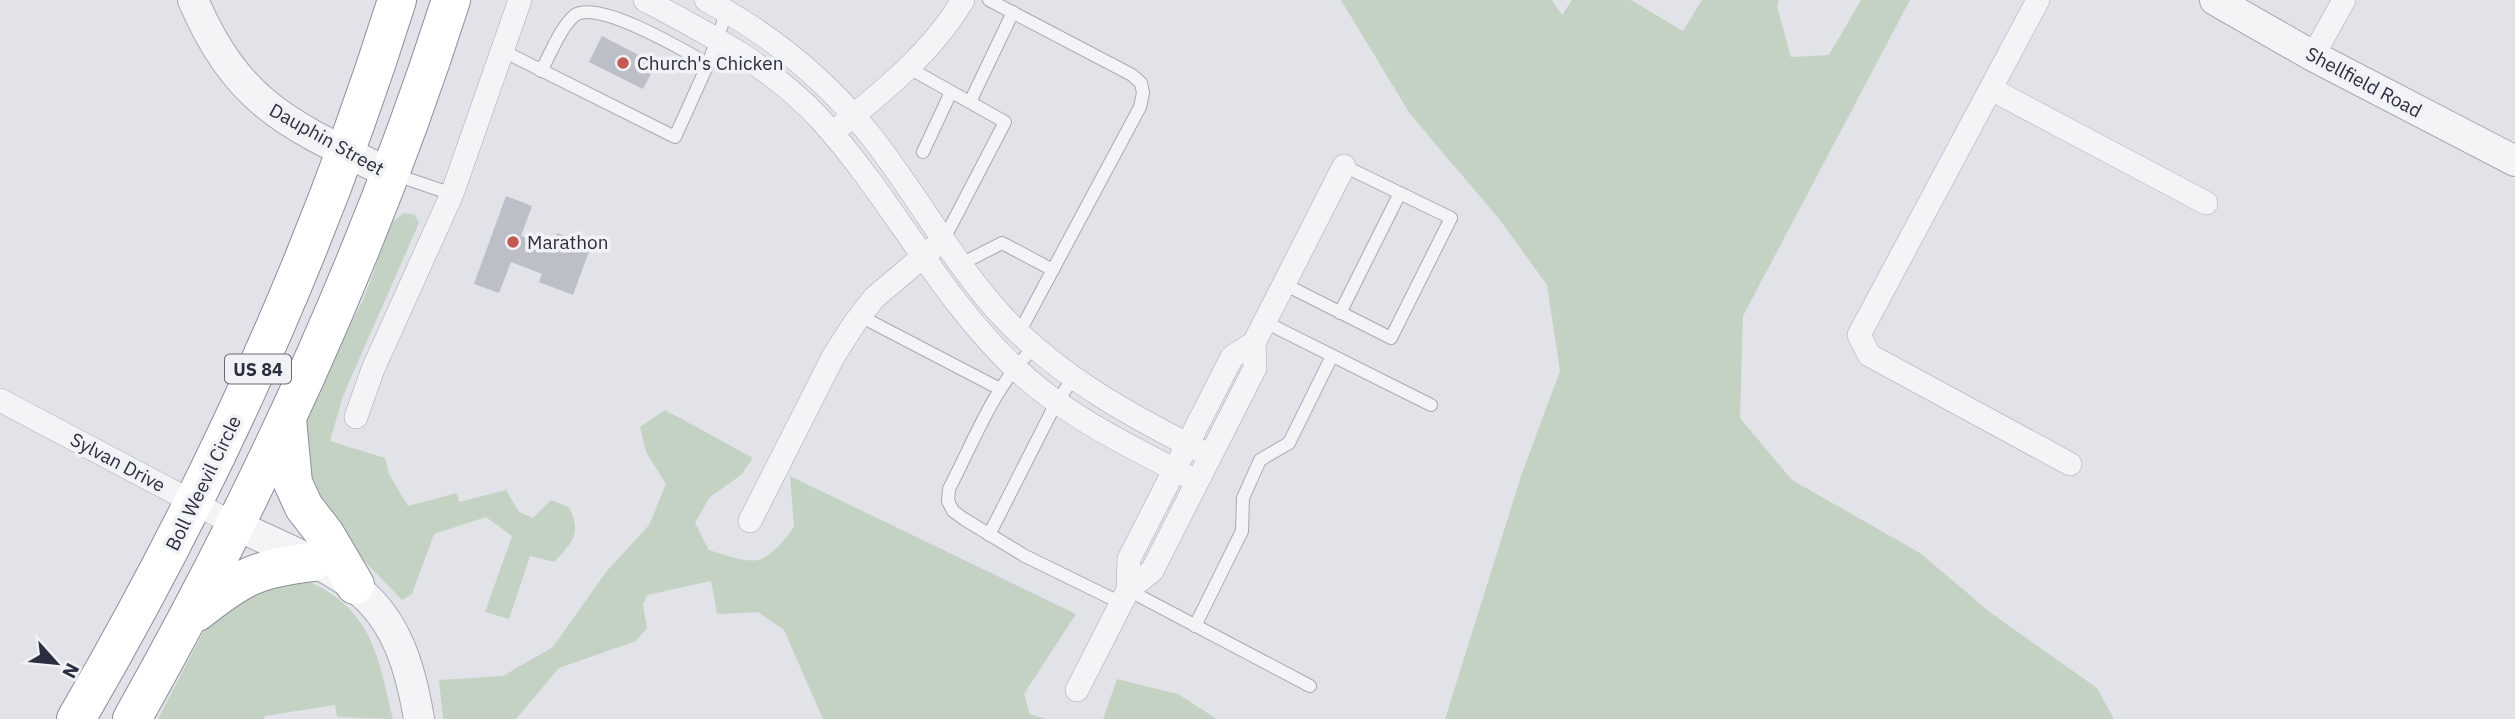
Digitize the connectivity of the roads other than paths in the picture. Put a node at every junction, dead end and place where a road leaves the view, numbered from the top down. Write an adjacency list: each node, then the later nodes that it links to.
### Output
1 (193, 0): 25 (street, Dauphin Street)
2 (397, 0): 25 (highway, Boll Weevil Circle / US 84)
3 (451, 0): 29 (highway, US 84)
4 (520, 0): 15 (street)
5 (645, 0): 14 (street)
6 (706, 0): 12 (street)
7 (963, 0): 18 (street)
8 (989, 0): 13 (lane)
9 (2038, 0): 20 (street)
10 (2215, 0): 16 (street, Shellfield Road)
11 (2344, 0): 16 (street)
12 (727, 11): 14 (lane); 23 (street)
13 (1013, 12): 22 (lane); 36 (lane)
14 (718, 39): 17 (lane); 24 (street)
15 (503, 51): 19 (lane); 31 (street)
16 (2314, 57): 27 (street, Shellfield Road)
17 (708, 64): 19 (lane); 19 (lane)
18 (909, 68): 21 (lane); 23 (street)
19 (541, 71)
20 (1991, 89): 32 (street); 54 (street)
21 (951, 92): 22 (lane); 26 (lane)
22 (970, 102): 33 (lane)
23 (853, 115): 24 (street); 33 (street)
24 (832, 133): 34 (street)
25 (344, 151): 29 (street, Dauphin Street); 57 (highway, Boll Weevil Circle / US 84)
26 (923, 152)
27 (2515, 161)
28 (1344, 166): 30 (lane); 37 (street)
29 (391, 174): 31 (lane); 51 (highway, US 84)
30 (1400, 193): 38 (lane); 38 (lane)
31 (452, 194): 50 (street)
32 (2206, 203)
33 (944, 239): 34 (street); 35 (street)
34 (922, 256): 39 (street); 44 (street)
35 (961, 264): 36 (lane); 41 (street)
36 (1053, 270): 41 (lane)
37 (1284, 284): 38 (lane); 40 (street)
38 (1340, 313)
39 (860, 316): 46 (lane); 58 (street)
40 (1265, 321): 42 (street); 43 (lane)
41 (1027, 340): 44 (lane); 45 (street)
42 (1254, 343): 52 (street); 53 (street)
43 (1332, 356): 49 (lane); 65 (lane)
44 (1014, 367): 46 (lane); 48 (street)
45 (1072, 380): 48 (lane); 52 (street)
46 (1000, 389): 60 (lane)
47 (0, 400): 57 (street, Sylvan Drive)
48 (1056, 403): 55 (street); 60 (lane)
49 (1431, 405)
50 (356, 417)
51 (287, 419): 59 (highway, US 84); 62 (highway)
52 (1187, 444): 53 (street); 55 (street)
53 (1210, 456): 56 (street)
54 (2070, 464)
55 (1175, 469): 56 (street); 63 (street)
56 (1198, 481): 63 (street)
57 (195, 503): 59 (street, Sylvan Drive); 68 (highway, Boll Weevil Circle / US 84)
58 (750, 521)
59 (236, 524): 61 (street); 64 (highway, US 84)
60 (989, 535): 63 (lane)
61 (313, 562): 62 (street); 64 (highway)
62 (355, 584): 70 (street)
63 (1124, 597): 65 (lane); 67 (street)
64 (187, 620): 69 (highway, US 84)
65 (1195, 626): 66 (lane)
66 (1310, 686)
67 (1077, 690)
68 (76, 719)
69 (132, 719)
70 (419, 719)

